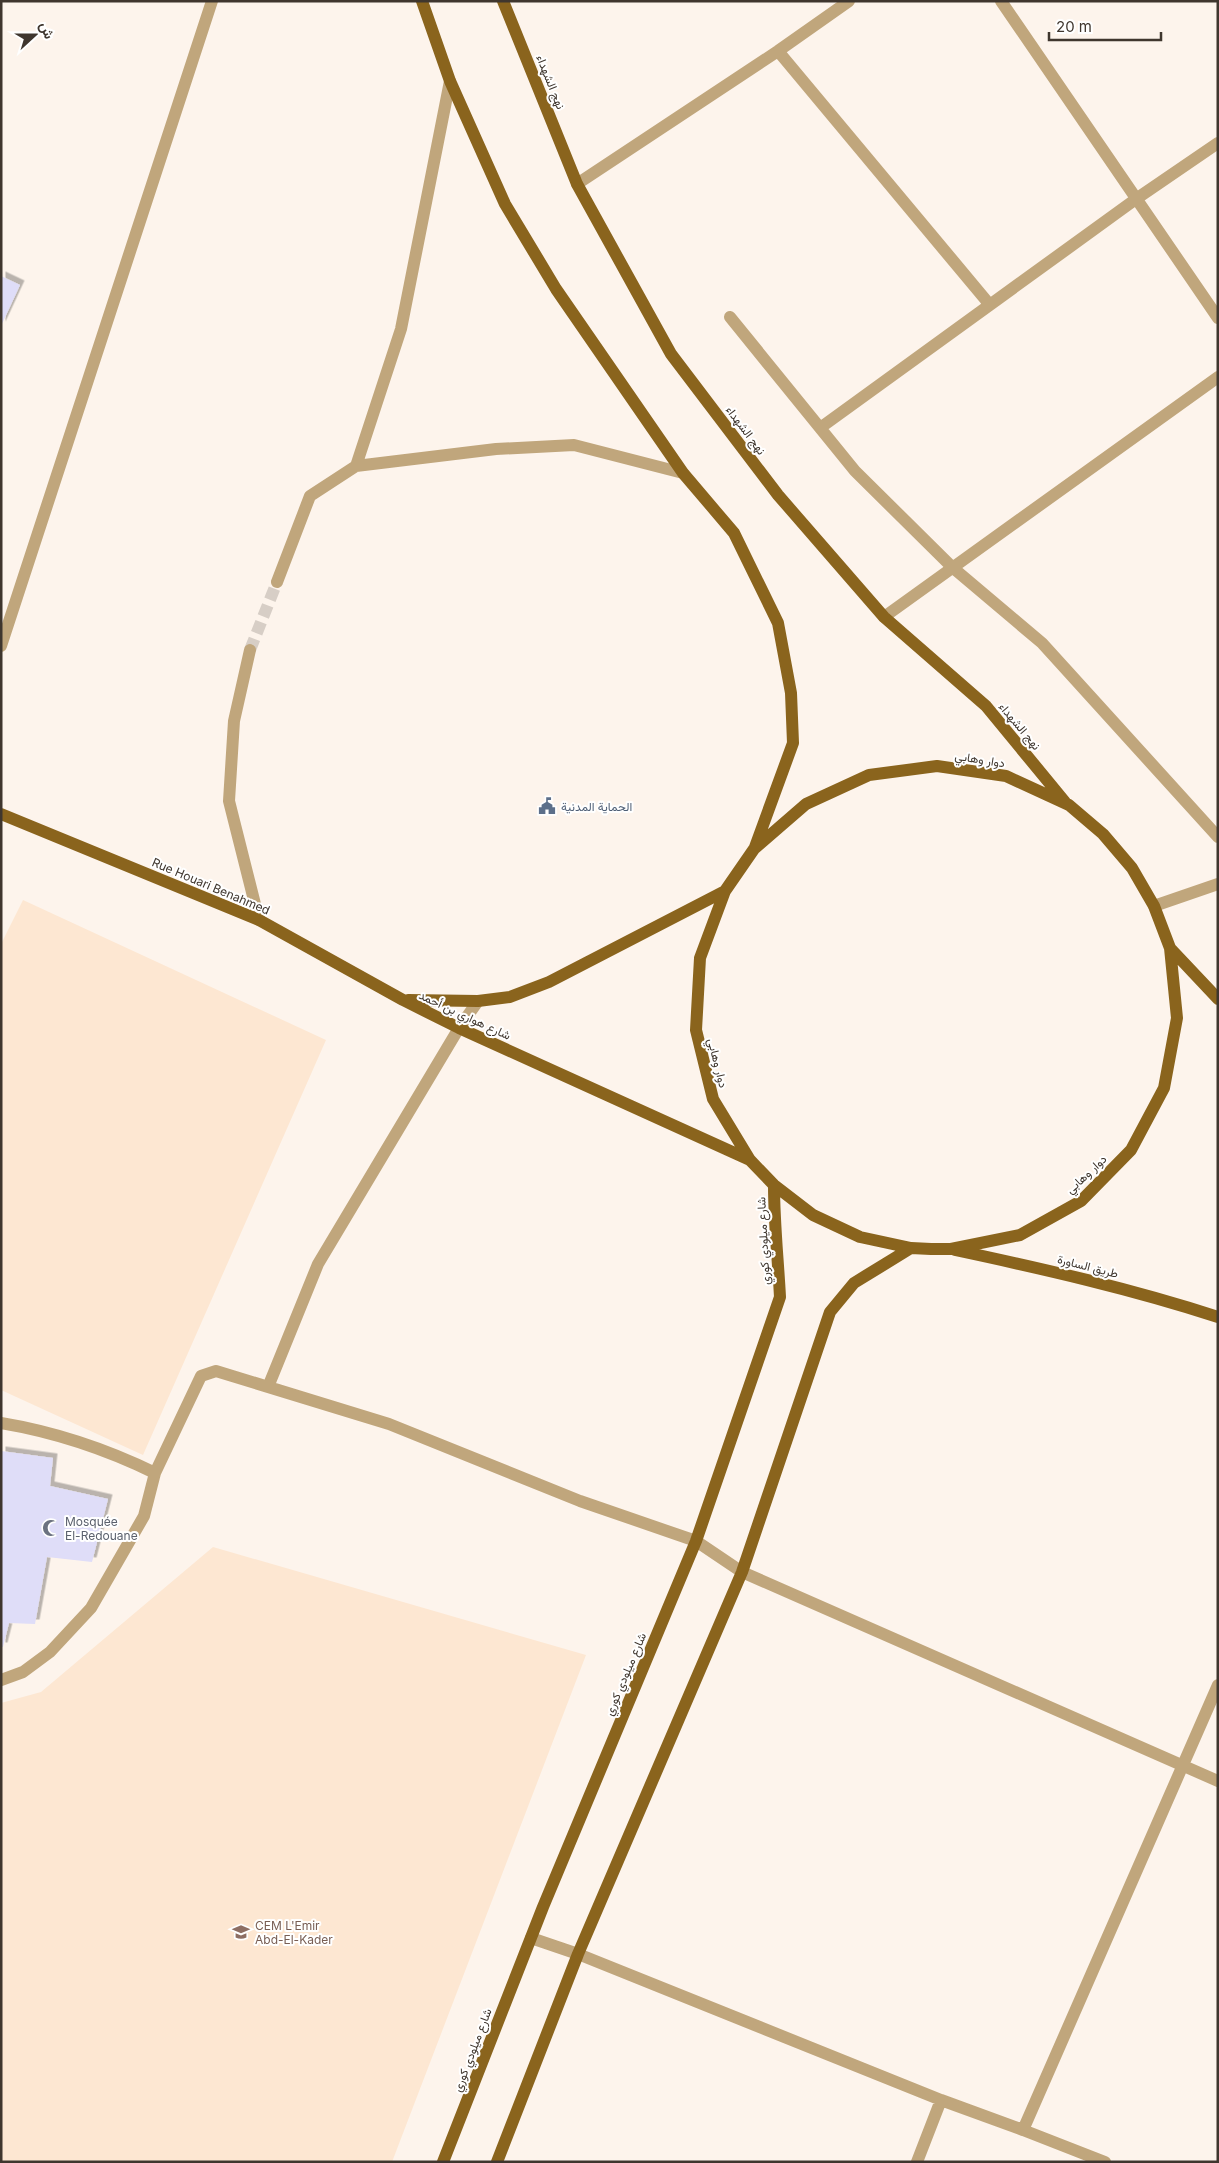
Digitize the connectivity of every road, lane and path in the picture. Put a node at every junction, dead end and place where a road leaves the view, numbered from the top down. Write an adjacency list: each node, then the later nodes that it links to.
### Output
1 (212, 1): 21 (street)
2 (422, 1): 7 (main road)
3 (503, 1): 9 (main road, نهج الشهداء)
4 (849, 1): 6 (street)
5 (1001, 1): 10 (street)
6 (778, 51): 9 (street); 11 (street)
7 (450, 81): 16 (street); 17 (main road)
8 (1218, 143): 10 (street)
9 (577, 184): 20 (main road, نهج الشهداء)
10 (1136, 199): 11 (street); 13 (street)
11 (990, 305): 15 (street)
12 (730, 317): 15 (street)
13 (1218, 318)
14 (1218, 377): 18 (street)
15 (820, 428): 18 (street)
16 (356, 466): 17 (street); 19 (street)
17 (683, 473): 26 (main road)
18 (952, 567): 20 (street); 25 (street)
19 (276, 582)
20 (884, 617): 23 (main road, نهج الشهداء)
21 (1, 646)
22 (250, 650): 30 (street)
23 (1068, 806): 26 (main road, دوار وهابي); 29 (main road, دوار وهابي)
24 (1, 814): 30 (main road, Rue Houari Benahmed)
25 (1218, 837)
26 (754, 849): 28 (main road, دوار وهابي)
27 (1218, 884): 29 (street)
28 (725, 891): 34 (main road, شارع هواري بن أحمد); 36 (main road, دوار وهابي)
29 (1154, 906): 31 (main road, دوار وهابي)
30 (259, 920): 33 (main road, Rue Houari Benahmed)
31 (1170, 948): 32 (main road); 39 (main road, دوار وهابي)
32 (1218, 999)
33 (403, 1000): 34 (main road, شارع هواري بن أحمد); 35 (main road, شارع هواري بن أحمد)
34 (478, 1001): 35 (street)
35 (459, 1028): 36 (main road, شارع هواري بن أحمد); 41 (street)
36 (750, 1160): 37 (main road, دوار وهابي)
37 (774, 1185): 38 (main road, دوار وهابي); 44 (main road, شارع ميلودي كوري)
38 (911, 1248): 39 (main road, دوار وهابي); 45 (main road)
39 (950, 1249): 40 (main road, طريق الساورة)
40 (1218, 1316)
41 (268, 1387): 43 (street); 44 (street)
42 (1, 1423): 43 (street)
43 (155, 1473): 46 (street)
44 (696, 1541): 45 (street); 50 (main road, شارع ميلودي كوري)
45 (742, 1572): 48 (street); 51 (main road)
46 (1, 1680)
47 (1218, 1685): 48 (street)
48 (1183, 1767): 49 (street); 53 (street)
49 (1218, 1781)
50 (531, 1938): 51 (street); 54 (main road, شارع ميلودي كوري)
51 (578, 1954): 52 (street); 55 (main road)
52 (941, 2100): 53 (street); 56 (street)
53 (1023, 2130): 57 (street)
54 (443, 2162)
55 (497, 2162)
56 (917, 2162)
57 (1105, 2162)

